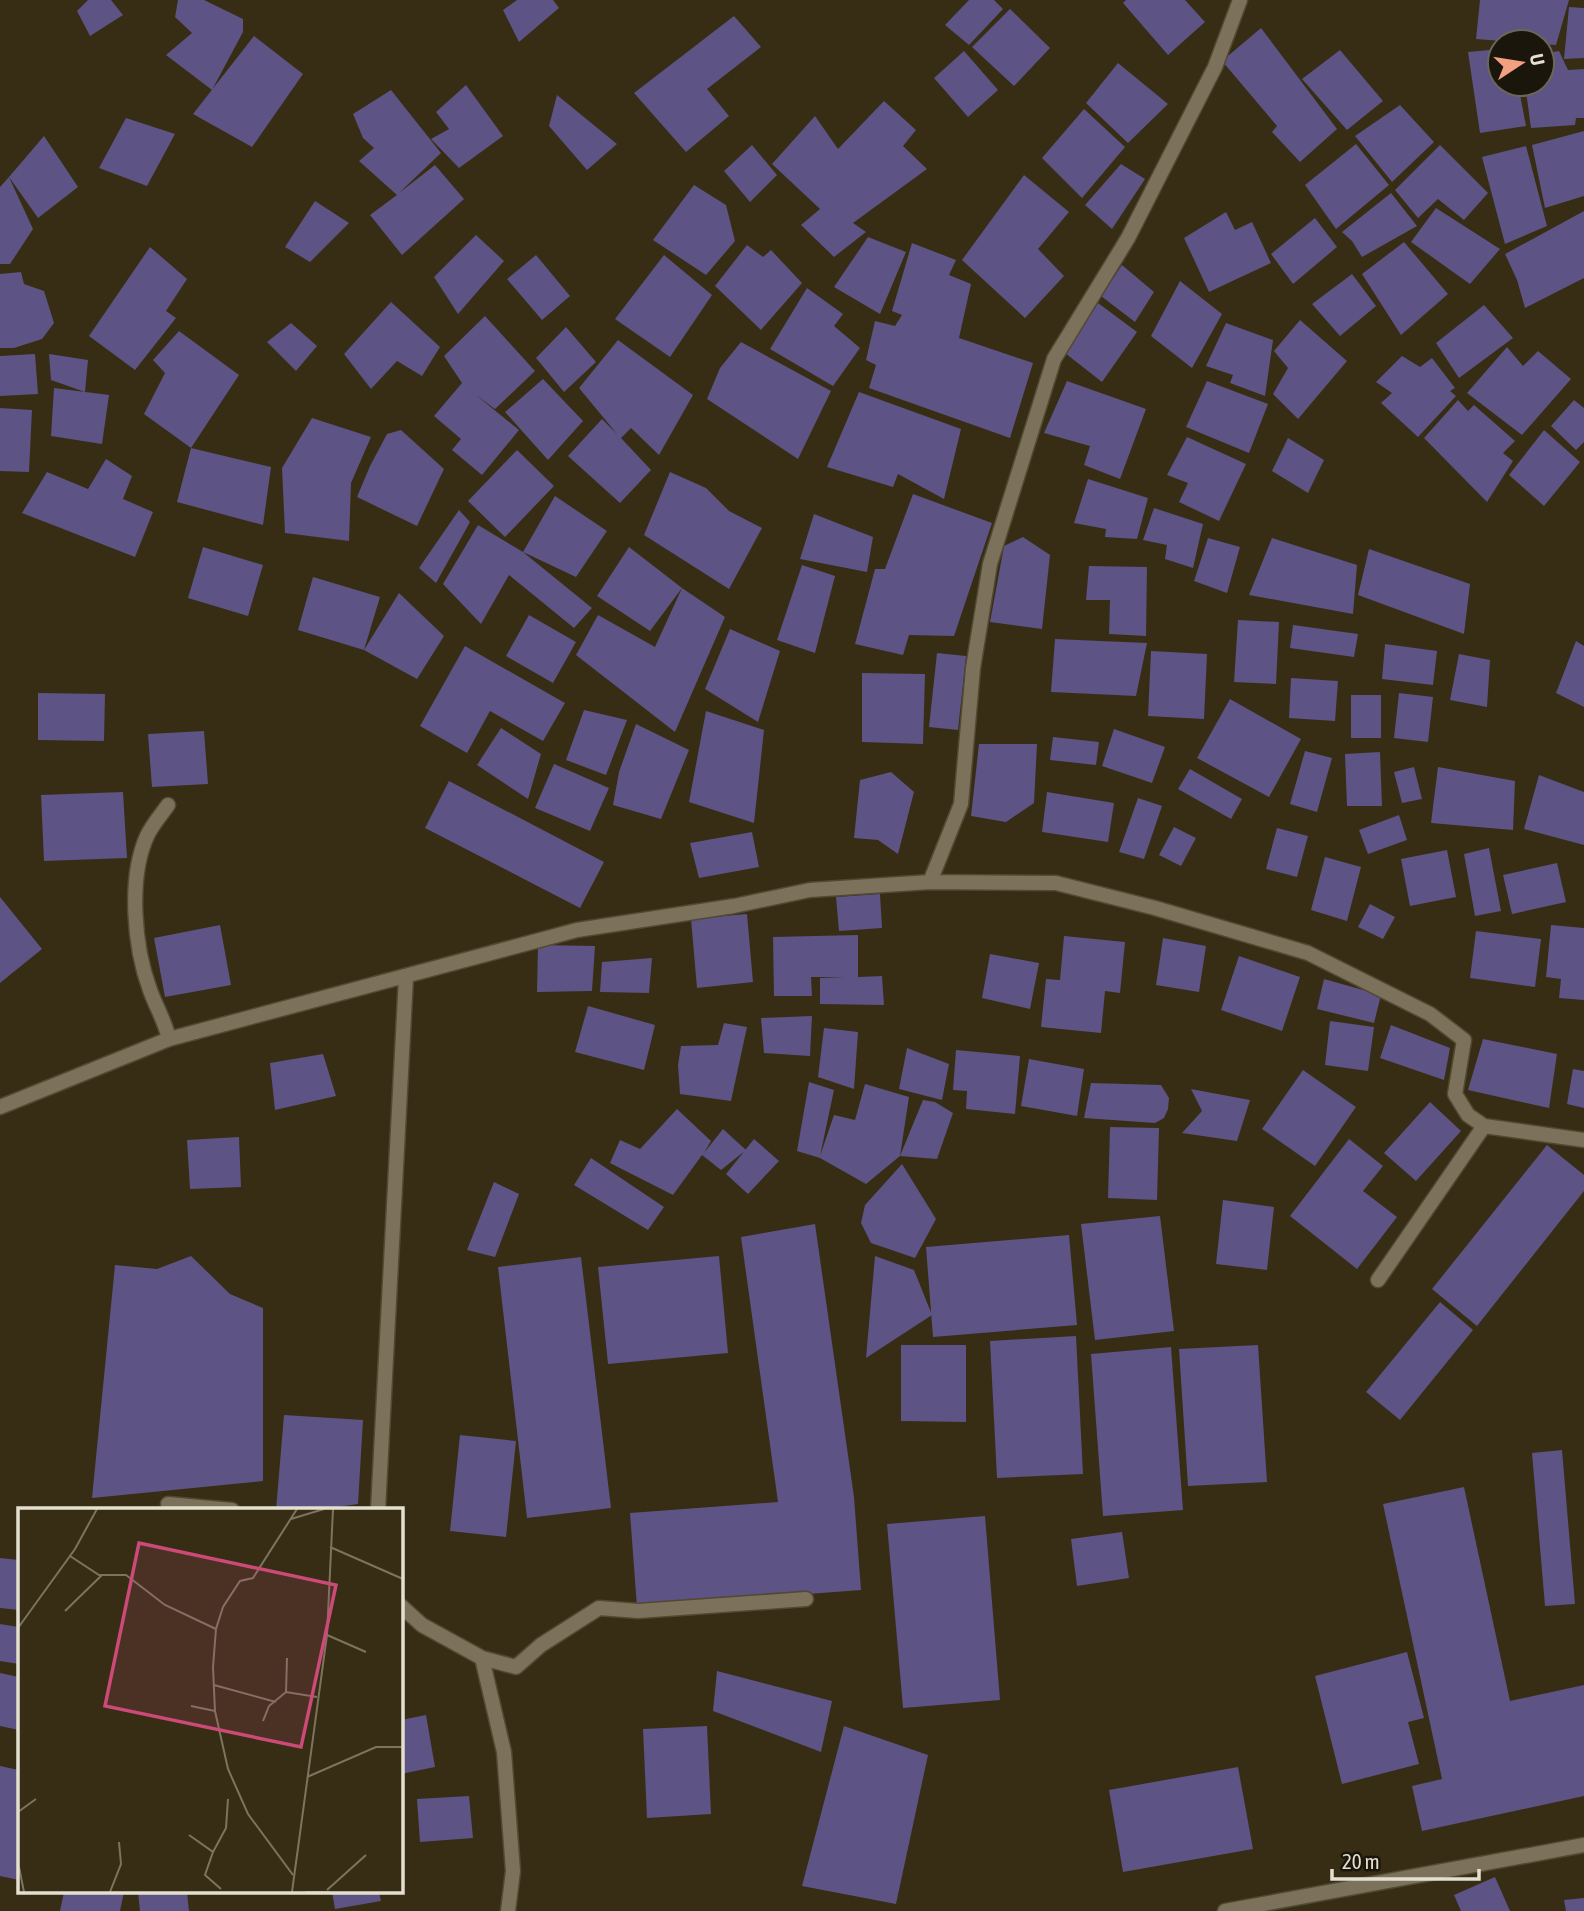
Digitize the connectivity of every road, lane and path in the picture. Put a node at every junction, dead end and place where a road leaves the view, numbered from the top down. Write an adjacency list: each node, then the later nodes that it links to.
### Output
1 (1240, 0): 3 (street)
2 (167, 804): 5 (street)
3 (930, 882): 4 (street); 7 (street)
4 (406, 976): 5 (street); 12 (street)
5 (169, 1039): 6 (street)
6 (0, 1108)
7 (1484, 1126): 8 (street); 9 (street)
8 (1584, 1140)
9 (1378, 1280)
10 (168, 1504): 11 (street)
11 (211, 1508)
12 (378, 1508)
13 (806, 1599): 15 (street)
14 (402, 1607): 15 (street)
15 (482, 1658): 17 (street)
16 (1584, 1845): 18 (street)
17 (508, 1911)
18 (1224, 1911)

